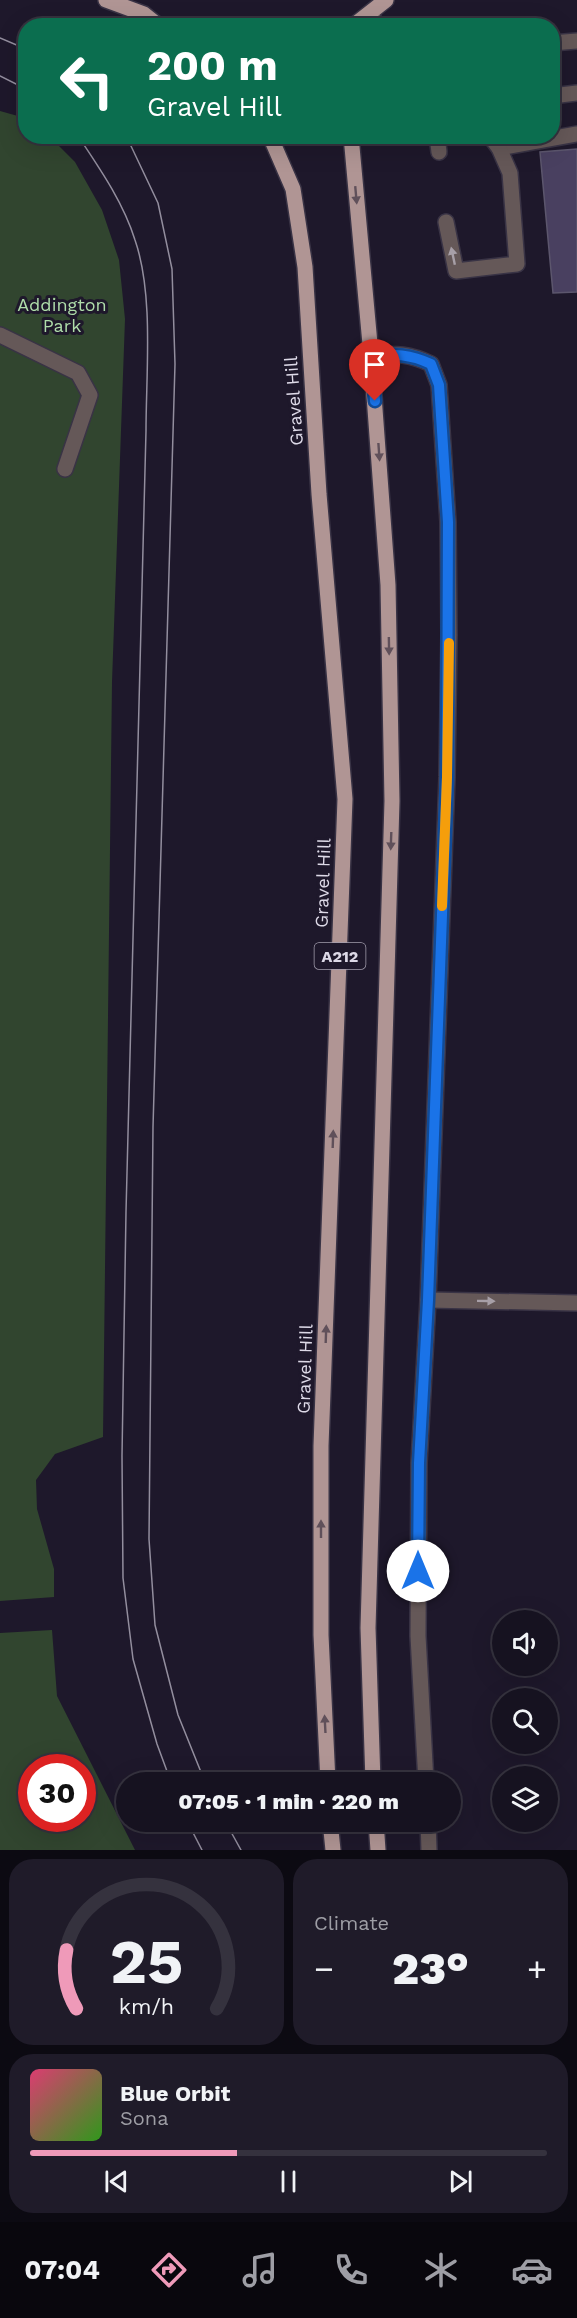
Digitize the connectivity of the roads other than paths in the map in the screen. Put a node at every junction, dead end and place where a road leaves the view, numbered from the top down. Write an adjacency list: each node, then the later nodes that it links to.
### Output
1 (106, 0): 3 (main road)
2 (386, 0): 4 (main road)
3 (142, 7)
4 (374, 18)
5 (577, 41): 6 (street)
6 (560, 42)
7 (577, 93): 8 (street)
8 (560, 95)
9 (577, 134): 10 (street)
10 (560, 136)
11 (273, 144): 20 (main road, Gravel Hill / A212, one-way to 11)
12 (352, 144): 16 (main road, A212, one-way to 16)
13 (496, 144): 14 (street, one-way to 14)
14 (446, 222)
15 (0, 334): 17 (street)
16 (371, 355): 18 (street); 21 (main road, A212, one-way to 21)
17 (64, 469)
18 (428, 1300): 19 (street, one-way to 19); 22 (street)
19 (577, 1303)
20 (328, 1772)
21 (373, 1772)
22 (425, 1772)
23 (331, 1832): 26 (main road)
24 (377, 1832): 27 (main road)
25 (428, 1832): 28 (street)
26 (333, 1850)
27 (378, 1850)
28 (429, 1850)

